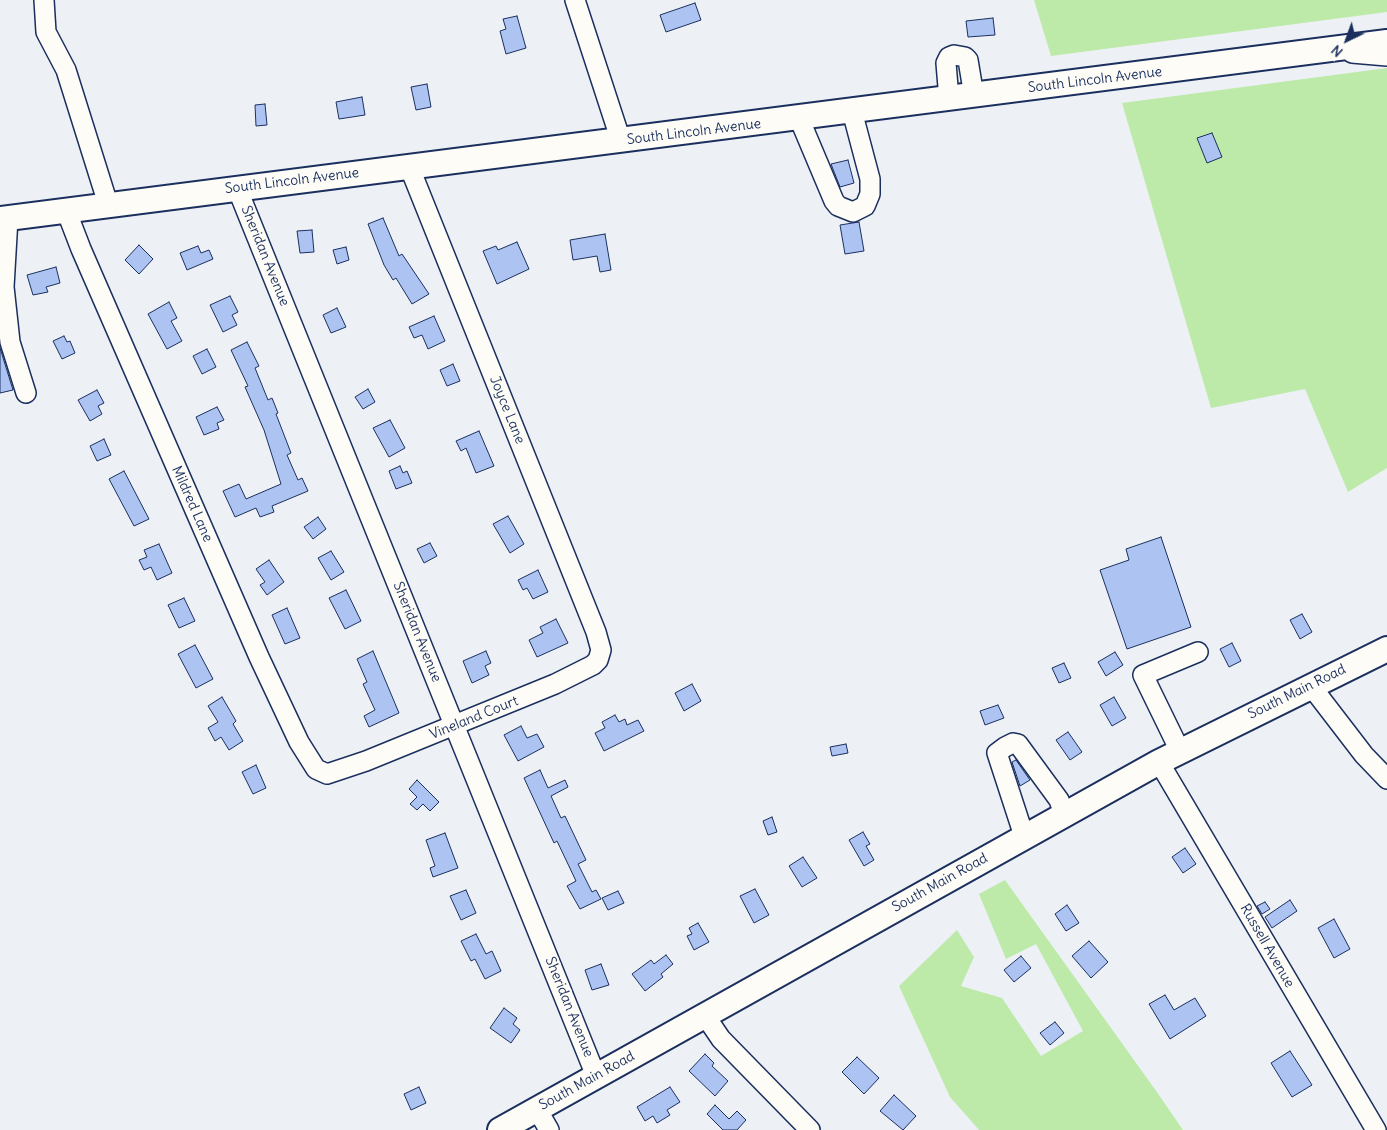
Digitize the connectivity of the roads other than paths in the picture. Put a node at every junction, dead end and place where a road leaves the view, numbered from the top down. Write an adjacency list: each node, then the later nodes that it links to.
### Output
1 (44, 0): 13 (street)
2 (576, 0): 10 (street)
3 (1387, 42): 4 (main road, South Lincoln Avenue)
4 (1324, 50): 5 (street); 6 (main road, South Lincoln Avenue)
5 (1387, 56)
6 (974, 96): 7 (main road, South Lincoln Avenue); 7 (street)
7 (949, 99): 8 (main road, South Lincoln Avenue)
8 (852, 111): 9 (main road, South Lincoln Avenue); 9 (street)
9 (799, 118): 10 (main road, South Lincoln Avenue)
10 (621, 141): 11 (main road, South Lincoln Avenue)
11 (409, 166): 12 (main road, South Lincoln Avenue); 20 (street, Joyce Lane)
12 (237, 188): 13 (main road, South Lincoln Avenue); 22 (street, Sheridan Avenue)
13 (108, 204): 14 (main road, South Lincoln Avenue)
14 (66, 210): 15 (main road, South Lincoln Avenue); 24 (street, Mildred Lane)
15 (4, 218): 16 (street)
16 (5, 344): 17 (street)
17 (26, 393)
18 (1387, 649): 21 (main road, South Main Road)
19 (1198, 652): 23 (street, Russell Avenue)
20 (600, 654): 22 (street, Vineland Court)
21 (1311, 686): 23 (main road, South Main Road); 25 (street)
22 (455, 726): 24 (street, Vineland Court); 29 (street, Sheridan Avenue)
23 (1169, 756): 26 (main road, South Main Road); 34 (street, Russell Avenue)
24 (341, 771)
25 (1387, 779)
26 (1064, 814): 27 (main road, South Main Road); 27 (street)
27 (1024, 836): 28 (main road, South Main Road)
28 (704, 1014): 29 (main road, South Main Road); 33 (street)
29 (596, 1076): 30 (main road, South Main Road)
30 (537, 1109): 31 (main road, South Main Road); 32 (street)
31 (500, 1130)
32 (549, 1130)
33 (810, 1130)
34 (1376, 1130)

